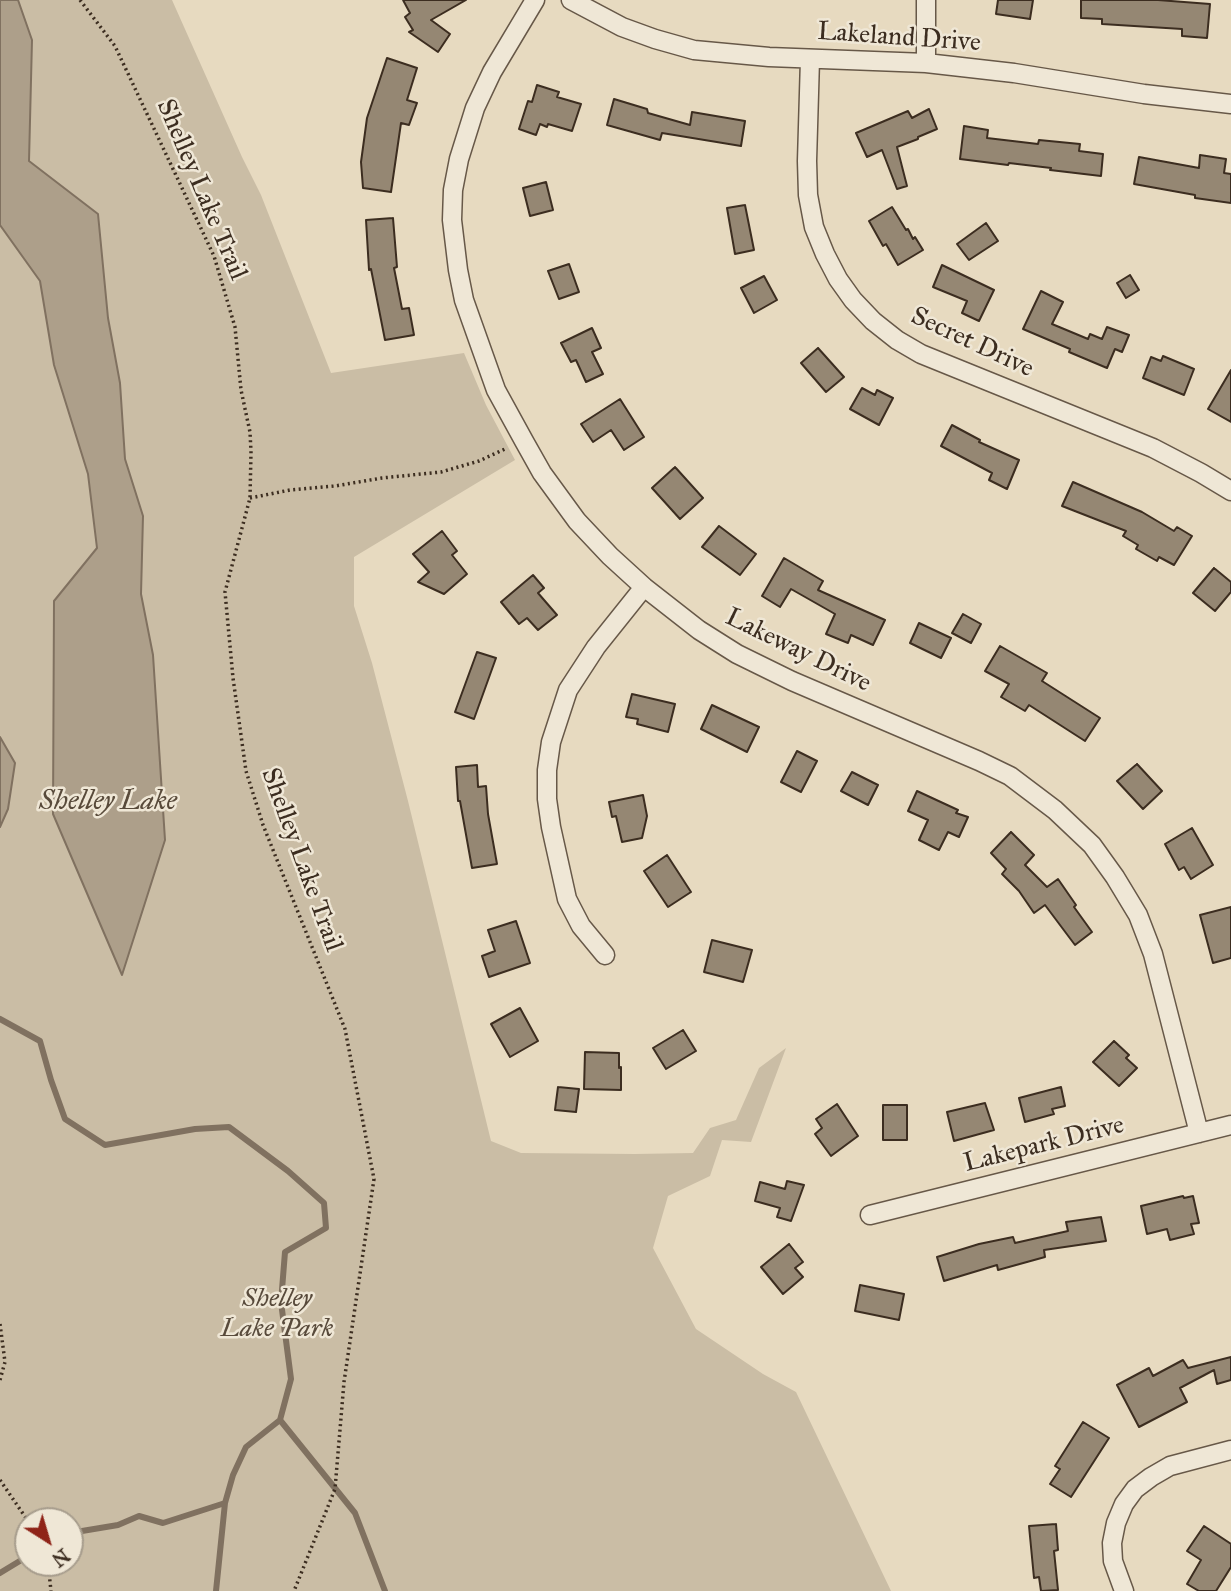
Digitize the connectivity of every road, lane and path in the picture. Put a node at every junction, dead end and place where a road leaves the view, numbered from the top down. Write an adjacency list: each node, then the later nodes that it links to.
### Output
1 (80, 0): 10 (path, Shelley Lake Trail)
2 (536, 0): 8 (street, Lakeway Drive)
3 (571, 0): 5 (street, Lakeland Drive)
4 (926, 0): 6 (street)
5 (810, 59): 6 (street, Lakeland Drive); 9 (street, Secret Drive)
6 (926, 63): 7 (street, Lakeland Drive)
7 (1231, 104)
8 (523, 441): 10 (path); 11 (street, Lakeway Drive)
9 (1231, 491)
10 (250, 498): 21 (path, Shelley Lake Trail)
11 (644, 587): 12 (street); 14 (street, Lakeway Drive)
12 (605, 955)
13 (1231, 1125): 14 (street, Lakepark Drive)
14 (1199, 1133): 15 (street, Lakepark Drive)
15 (870, 1215)
16 (0, 1324): 17 (path)
17 (0, 1380)
18 (1231, 1450): 22 (street)
19 (0, 1480): 20 (path)
20 (18, 1507)
21 (294, 1591)
22 (1124, 1591)

